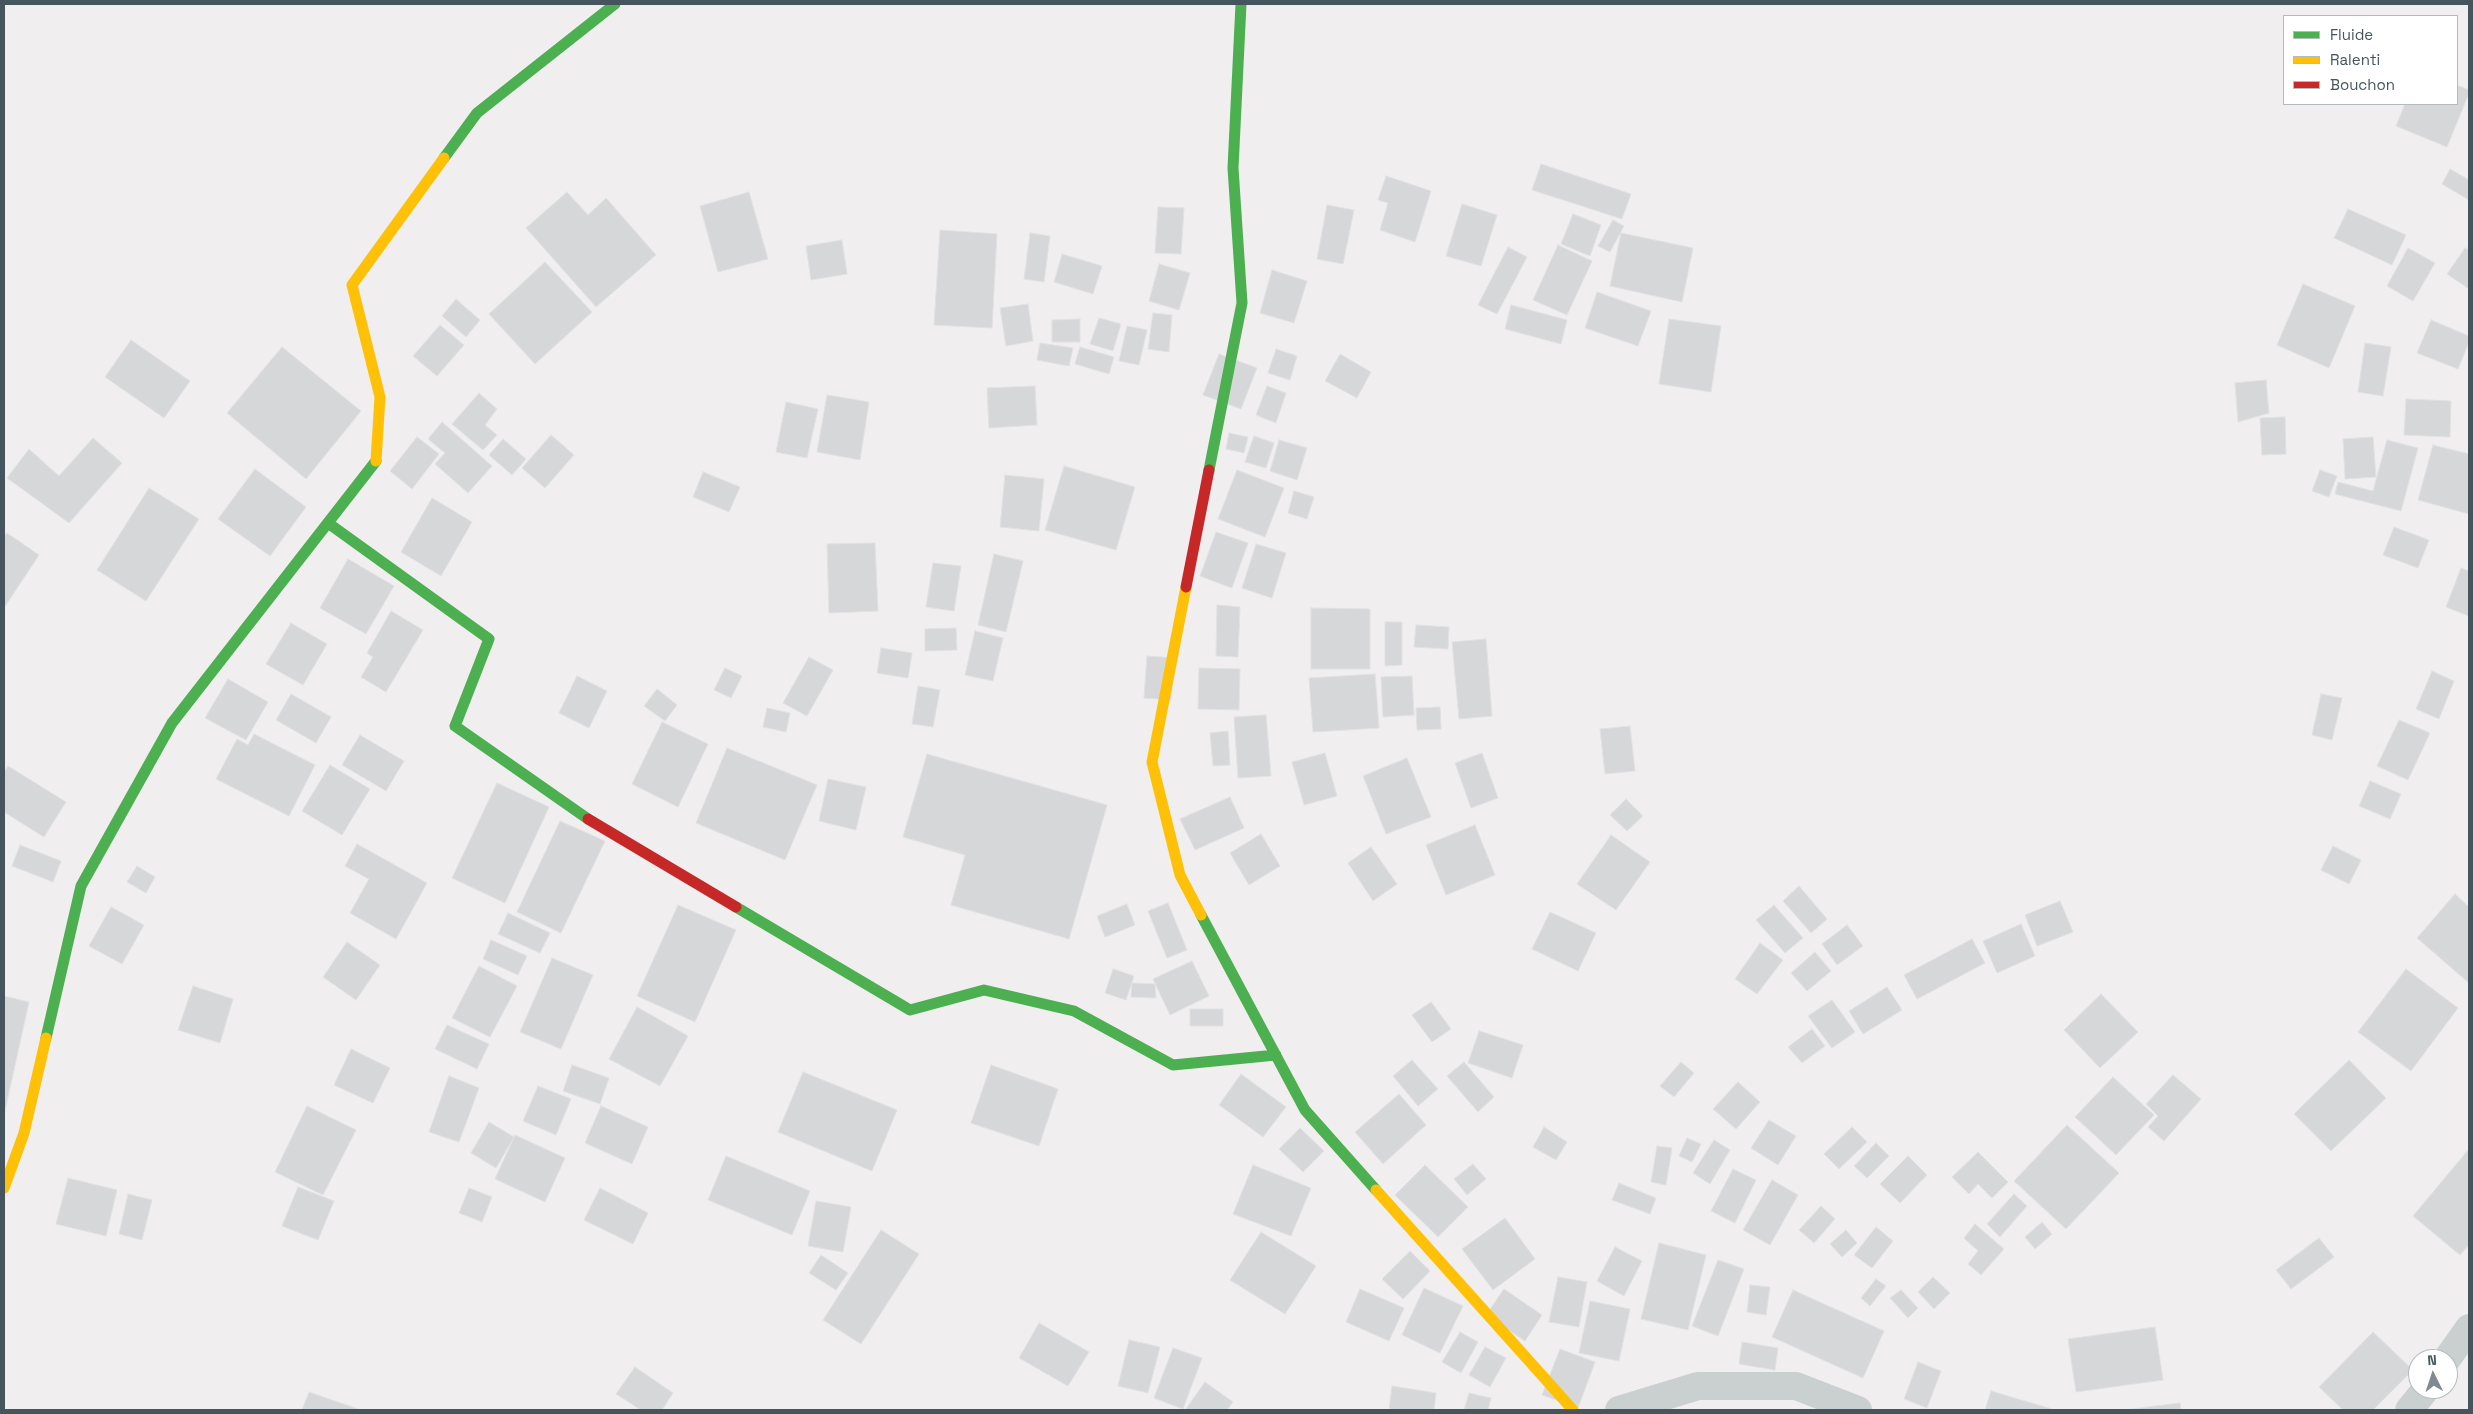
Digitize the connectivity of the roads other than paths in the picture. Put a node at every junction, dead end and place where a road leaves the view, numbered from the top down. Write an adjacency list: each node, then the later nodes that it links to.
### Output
1 (615, 4): 3 (street)
2 (1241, 4): 4 (street)
3 (328, 523): 4 (street); 5 (street)
4 (1276, 1055): 9 (street)
5 (4, 1188)
6 (2469, 1328): 7 (street)
7 (2454, 1349)
8 (2418, 1399): 12 (street)
9 (1573, 1410)
10 (1619, 1410): 11 (street)
11 (1858, 1410)
12 (2409, 1410)

